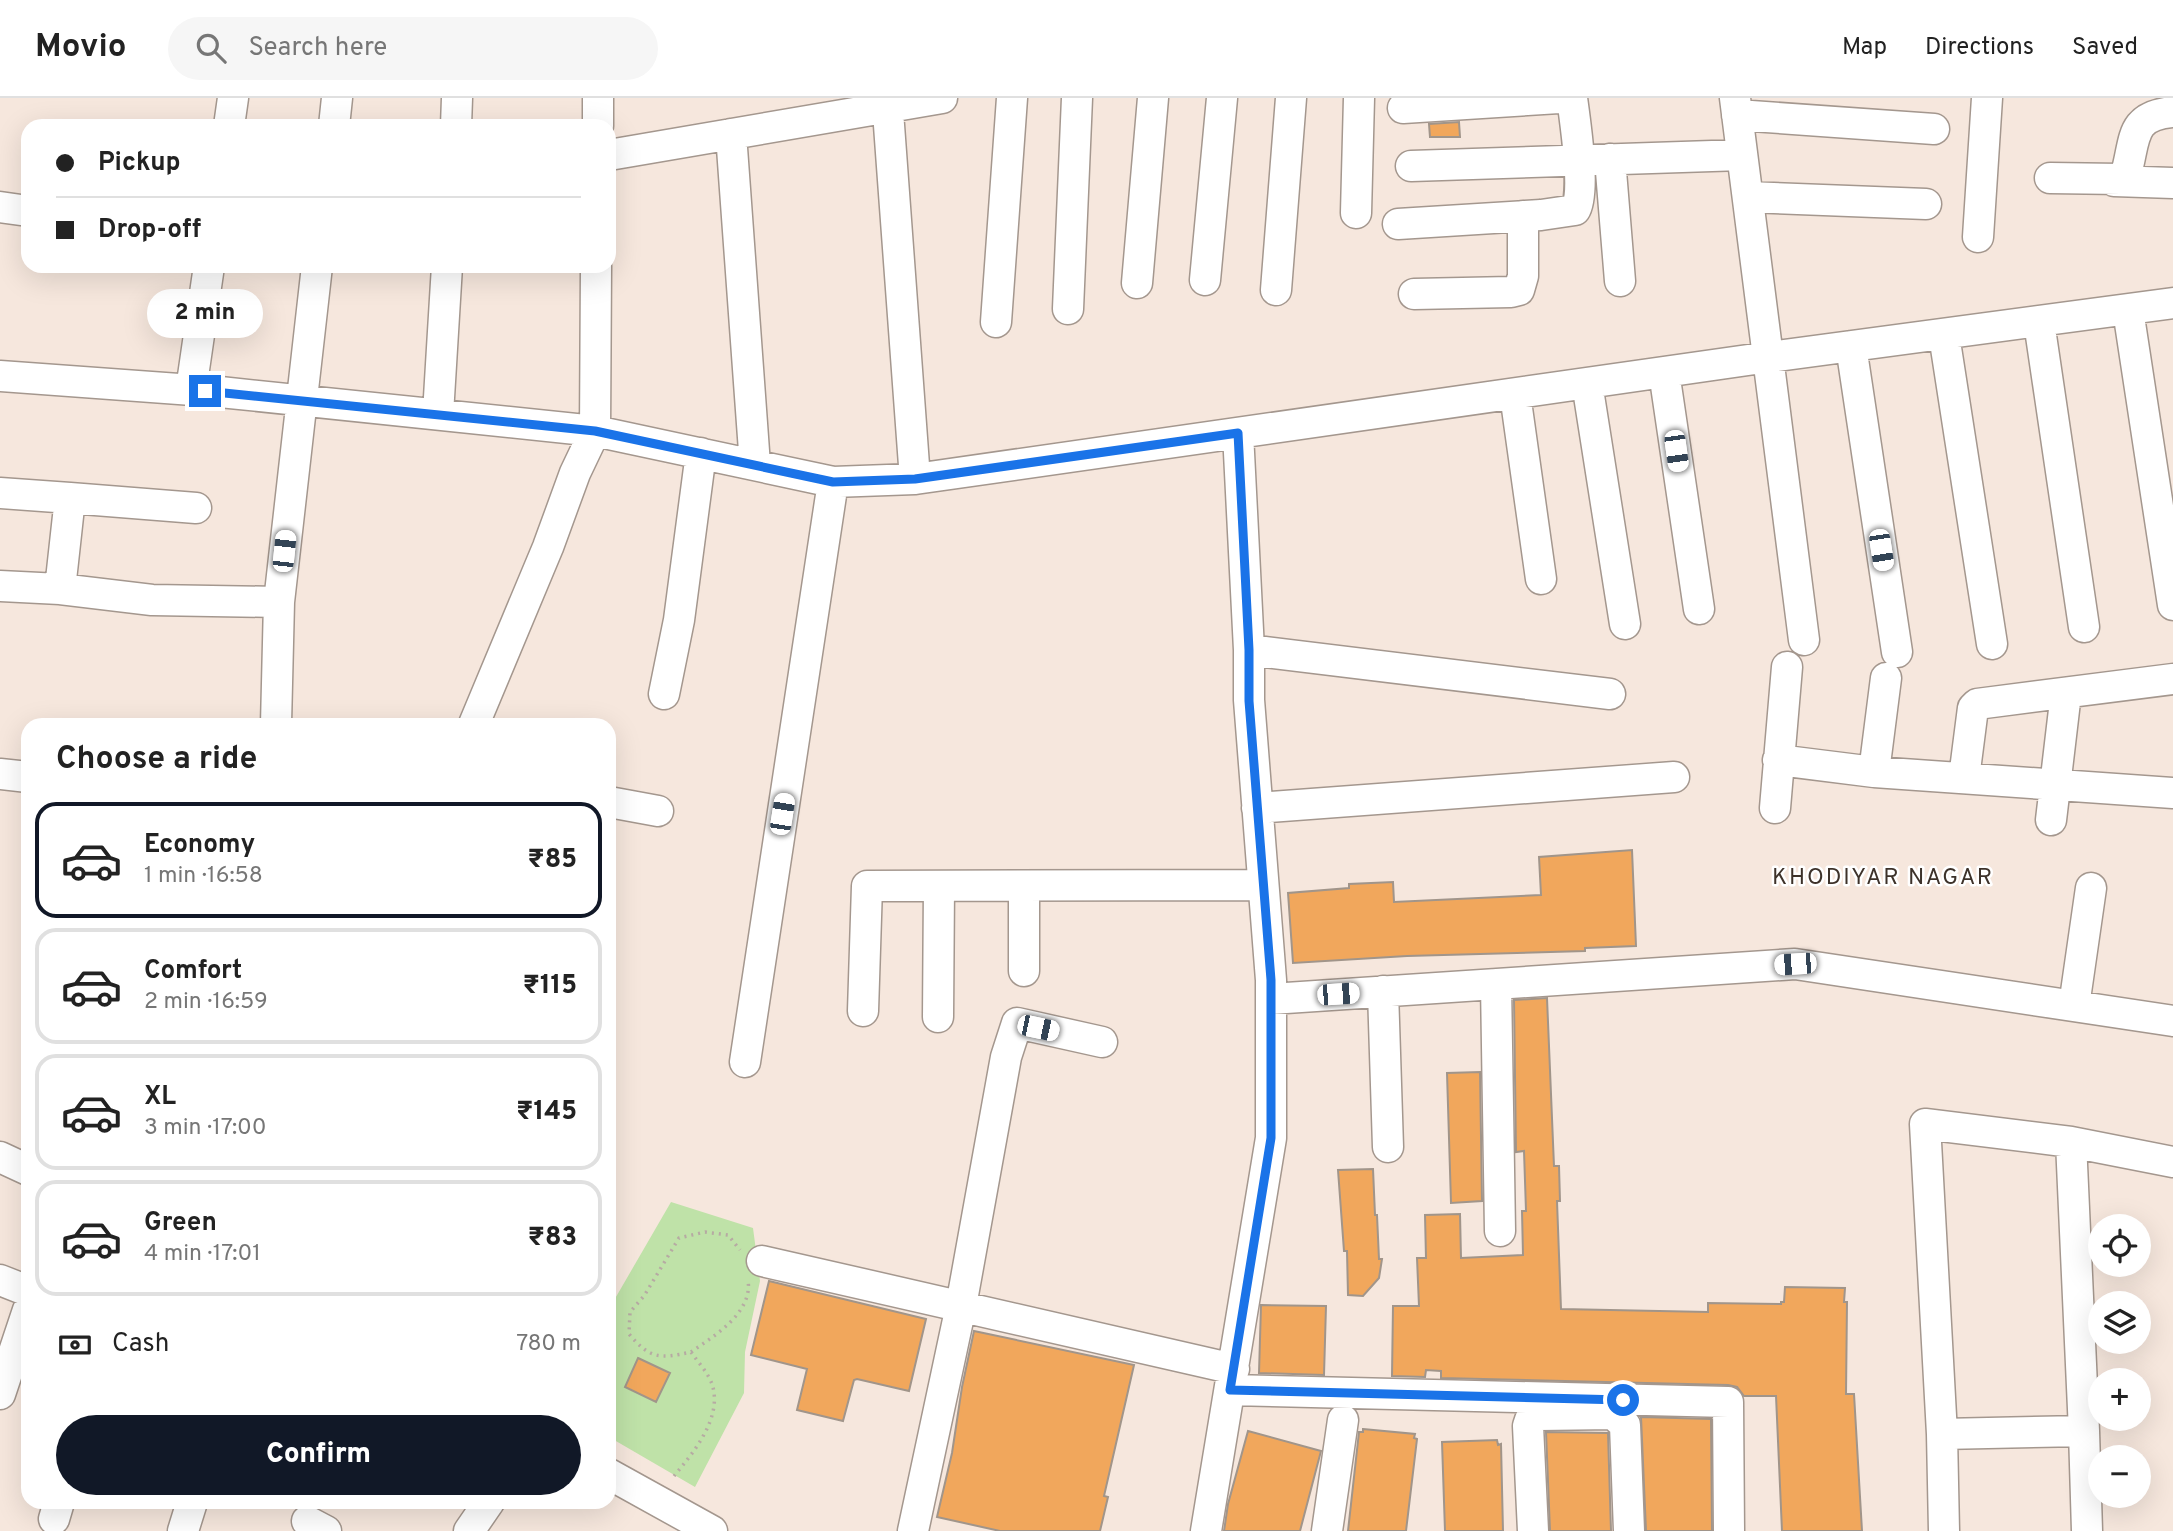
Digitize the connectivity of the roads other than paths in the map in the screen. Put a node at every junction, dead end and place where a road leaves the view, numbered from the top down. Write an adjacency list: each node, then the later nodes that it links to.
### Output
1 (233, 98): 19 (street)
2 (337, 98): 20 (street)
3 (457, 98): 21 (street)
4 (598, 98): 22 (street)
5 (942, 98): 15 (street)
6 (1012, 98): 53 (street)
7 (1077, 98): 51 (street)
8 (1153, 98): 47 (street)
9 (1222, 98): 45 (street)
10 (1292, 98): 48 (street)
11 (1359, 98): 37 (street)
12 (1559, 98): 17 (street)
13 (1572, 98): 28 (street)
14 (1987, 98): 40 (street)
15 (887, 103): 24 (street); 69 (street)
16 (1736, 106): 23 (street); 26 (street)
17 (1403, 108)
18 (2173, 112): 31 (street)
19 (230, 119)
20 (335, 119)
21 (456, 119)
22 (598, 119)
23 (1934, 129)
24 (731, 134): 25 (street); 68 (street)
25 (616, 154)
26 (1742, 155): 27 (street); 33 (street)
27 (1610, 159): 28 (street); 46 (street)
28 (1578, 160): 29 (street); 38 (street)
29 (1411, 166)
30 (2050, 178): 31 (street)
31 (2115, 181): 32 (street)
32 (2173, 183)
33 (1748, 197): 34 (street); 57 (street)
34 (1926, 204)
35 (0, 207): 36 (street)
36 (21, 210)
37 (1356, 213)
38 (1522, 216): 39 (street); 49 (street)
39 (1398, 224)
40 (1978, 237)
41 (208, 273): 61 (street)
42 (316, 273): 63 (street)
43 (447, 273): 64 (street)
44 (596, 273): 65 (street)
45 (1205, 279)
46 (1619, 281)
47 (1138, 283)
48 (1276, 290)
49 (1414, 294)
50 (2173, 303): 52 (street)
51 (1068, 309)
52 (2128, 310): 54 (street); 78 (street)
53 (996, 322)
54 (2039, 322): 55 (street); 81 (street)
55 (1944, 335): 56 (street); 83 (street)
56 (1851, 346): 57 (street); 93 (street)
57 (1769, 358): 58 (street); 82 (street)
58 (1664, 372): 60 (street); 79 (street)
59 (0, 376): 61 (street)
60 (1587, 383): 62 (street); 80 (street)
61 (191, 390): 63 (street)
62 (1515, 394): 66 (street); 74 (street)
63 (300, 400): 64 (street); 77 (street)
64 (438, 414): 65 (street)
65 (595, 431): 67 (street); 91 (street)
66 (1238, 433): 69 (street); 84 (street)
67 (701, 453): 68 (street); 88 (street)
68 (755, 465): 70 (street)
69 (915, 479): 70 (street)
70 (833, 482): 118 (street)
71 (0, 493): 72 (street)
72 (70, 498): 73 (street); 76 (street)
73 (196, 508)
74 (1541, 579)
75 (0, 586): 76 (street)
76 (60, 589): 77 (street)
77 (279, 602): 90 (street)
78 (2173, 605)
79 (1699, 609)
80 (1625, 624)
81 (2084, 627)
82 (1804, 640)
83 (1992, 644)
84 (1249, 650): 89 (street); 101 (street)
85 (1787, 667): 92 (street)
86 (2173, 679): 87 (street)
87 (2066, 693): 97 (street); 98 (street)
88 (664, 694)
89 (1610, 694)
90 (276, 718)
91 (477, 718)
92 (1778, 760): 93 (street); 102 (street)
93 (1874, 772): 97 (street)
94 (0, 774): 95 (street)
95 (21, 776)
96 (1674, 777): 101 (street)
97 (1964, 778): 98 (street)
98 (2056, 785): 99 (street); 104 (street)
99 (2173, 793)
100 (616, 803): 103 (street)
101 (1257, 808): 105 (street)
102 (1775, 808)
103 (658, 811)
104 (2051, 820)
105 (1263, 885): 107 (street); 112 (street)
106 (939, 886): 107 (street); 114 (street); 115 (street)
107 (1024, 886): 109 (street)
108 (2091, 888): 113 (street)
109 (1024, 971)
110 (1496, 984): 111 (street); 113 (street); 124 (street)
111 (1383, 991): 112 (street); 120 (street)
112 (1271, 999): 131 (street)
113 (2074, 1006): 116 (street)
114 (863, 1011)
115 (937, 1017)
116 (2173, 1021)
117 (1102, 1042): 128 (street)
118 (744, 1062)
119 (2071, 1142): 122 (street); 133 (street); 134 (street)
120 (1388, 1147)
121 (0, 1157): 123 (street)
122 (2173, 1162)
123 (21, 1167)
124 (1500, 1231)
125 (752, 1265): 128 (street)
126 (0, 1280): 127 (street)
127 (21, 1288)
128 (961, 1307): 131 (street); 141 (street)
129 (21, 1340): 130 (street)
130 (12, 1379)
131 (1232, 1379): 142 (street); 146 (street)
132 (1343, 1420): 143 (street)
133 (2084, 1431): 134 (street); 148 (street)
134 (1942, 1434): 147 (street)
135 (616, 1478): 140 (street)
136 (190, 1509): 138 (street)
137 (484, 1509): 139 (street)
138 (183, 1531)
139 (469, 1531)
140 (712, 1531)
141 (913, 1531)
142 (1206, 1531)
143 (1327, 1531)
144 (1533, 1531): 145 (street)
145 (1629, 1531)
146 (1729, 1531)
147 (1944, 1531)
148 (2087, 1531)

